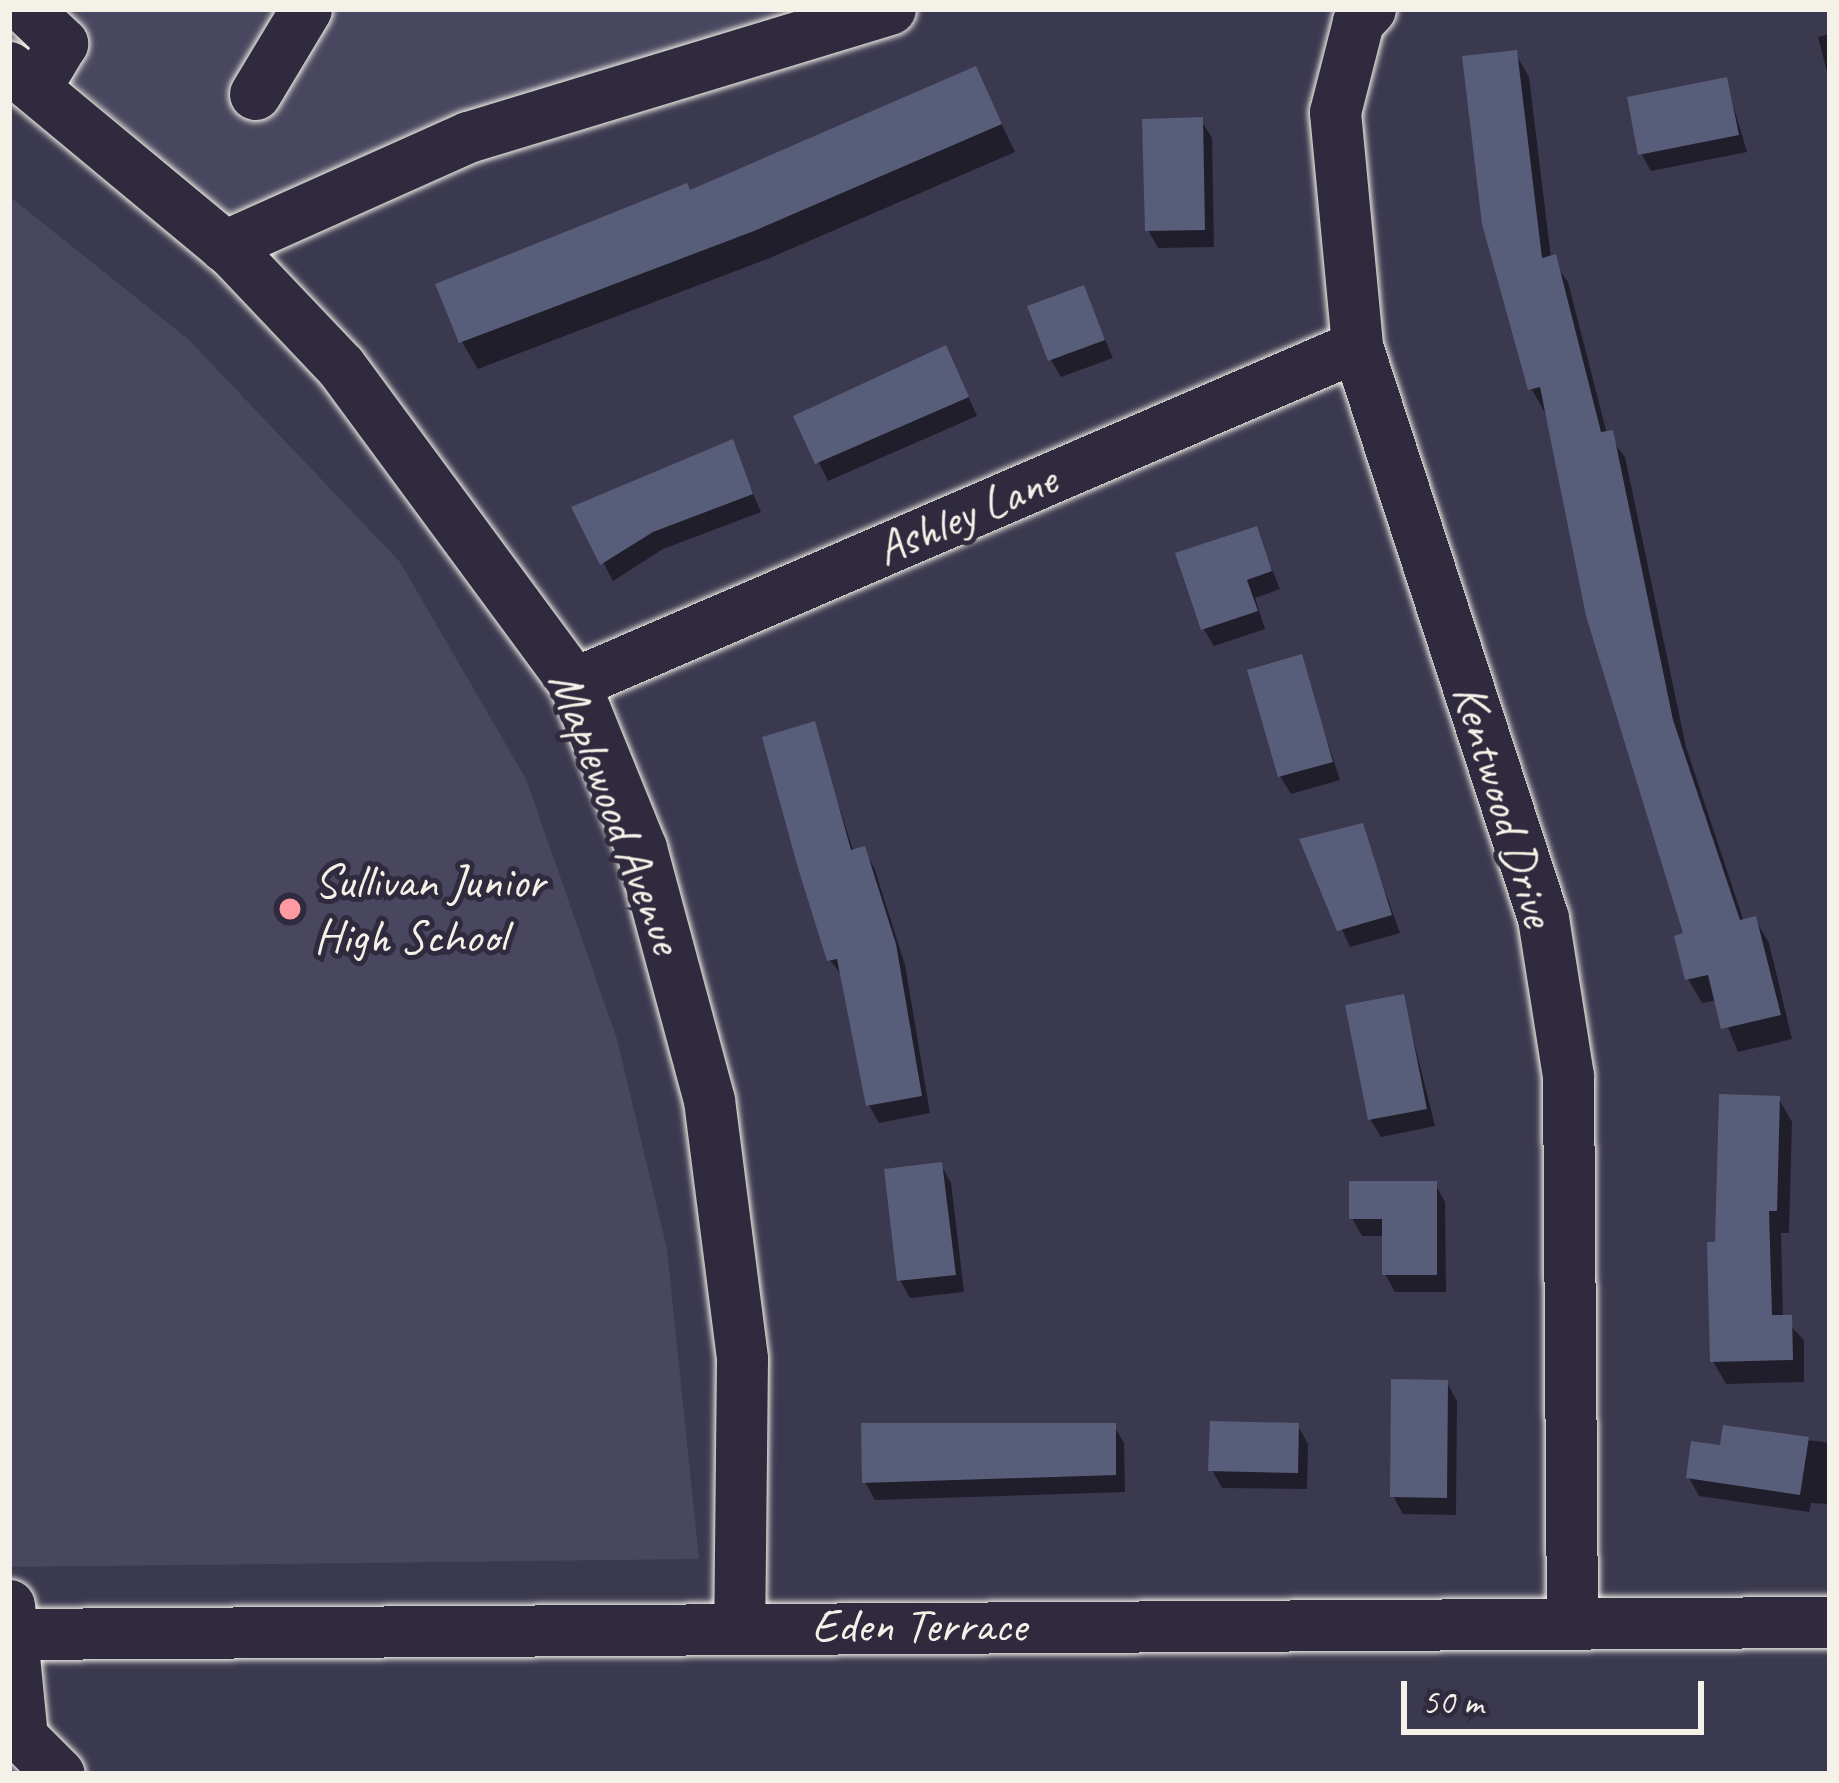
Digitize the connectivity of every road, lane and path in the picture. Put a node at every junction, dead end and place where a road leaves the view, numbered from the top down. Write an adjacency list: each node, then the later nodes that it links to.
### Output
1 (26, 9): 5 (street)
2 (306, 9): 6 (street)
3 (890, 9): 7 (street)
4 (1370, 9): 8 (street, Kentwood Drive)
5 (22, 78): 7 (street, Maplewood Avenue)
6 (255, 94)
7 (224, 246): 9 (street, Maplewood Avenue)
8 (1357, 346): 9 (street, Ashley Lane); 11 (street, Kentwood Drive)
9 (574, 682): 13 (street, Maplewood Avenue)
10 (1830, 1622): 11 (street, Eden Terrace)
11 (1572, 1623): 13 (street, Eden Terrace)
12 (10, 1624): 13 (street, Eden Terrace); 14 (street)
13 (739, 1627)
14 (58, 1774)

